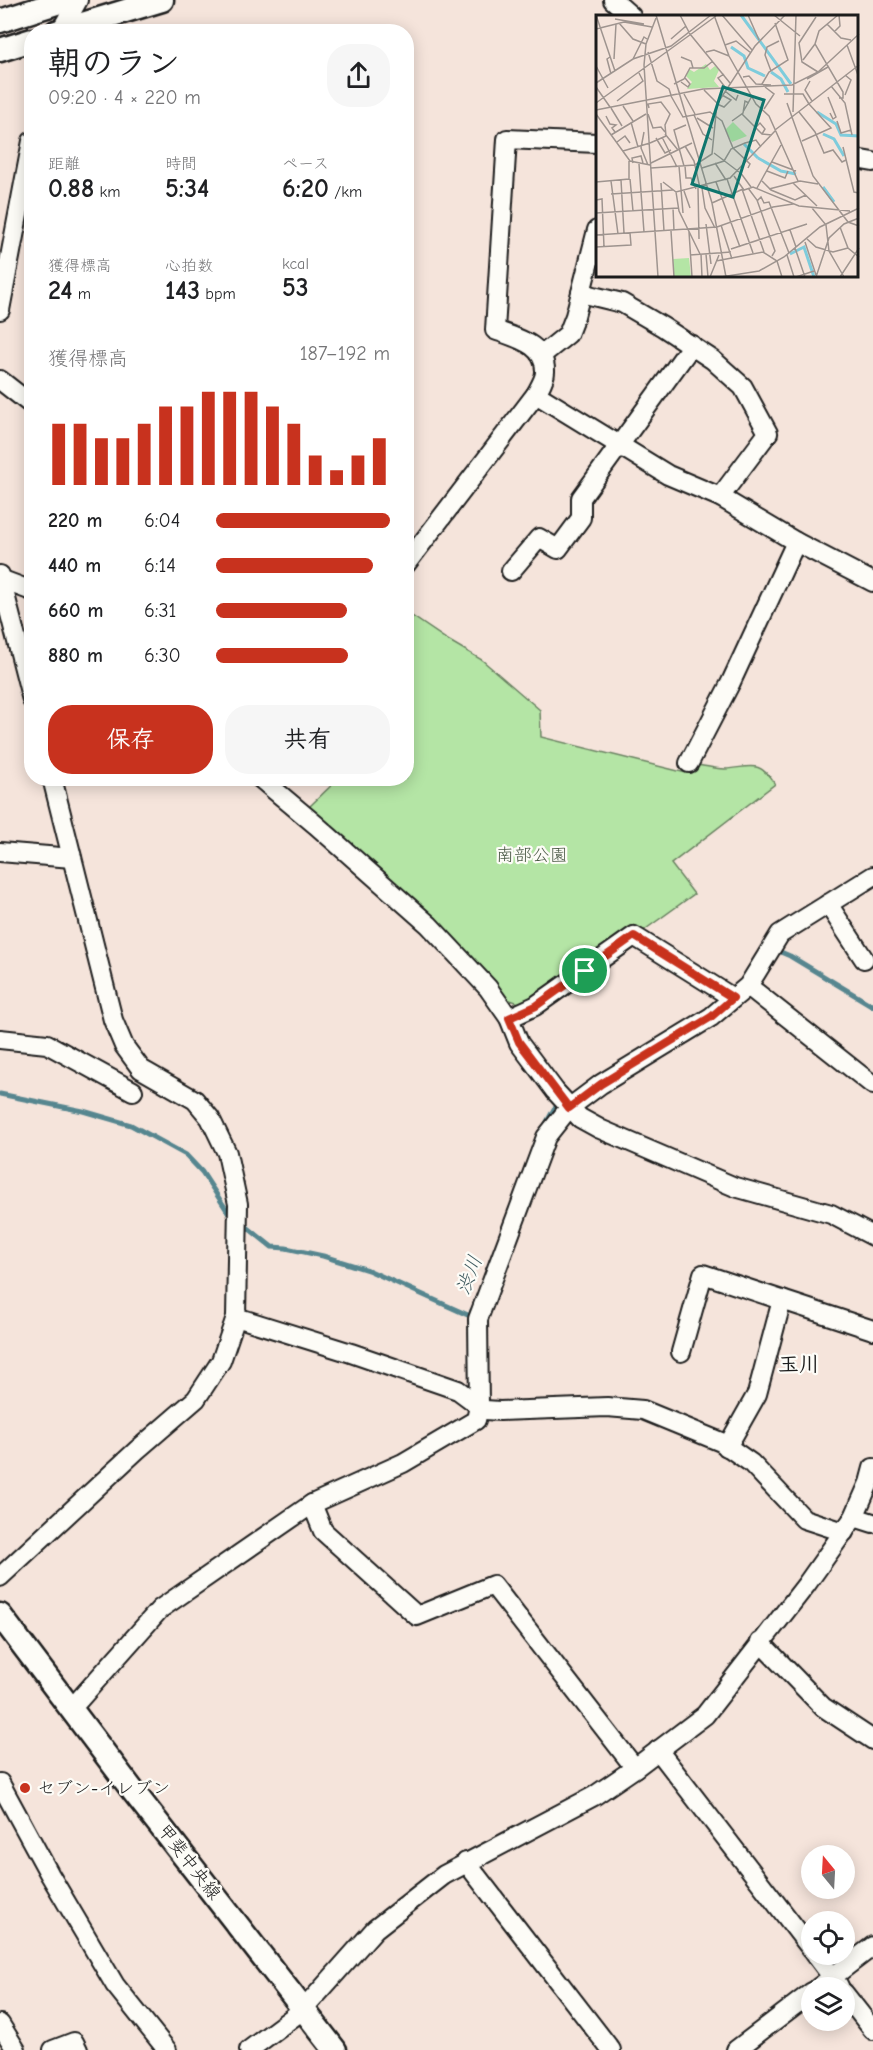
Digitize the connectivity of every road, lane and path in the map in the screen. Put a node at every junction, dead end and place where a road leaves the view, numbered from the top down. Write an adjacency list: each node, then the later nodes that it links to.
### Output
1 (66, 0): 7 (main road)
2 (78, 0): 8 (street)
3 (162, 0): 9 (main road)
4 (613, 0): 5 (street); 6 (street)
5 (612, 15)
6 (630, 15)
7 (0, 21)
8 (63, 24)
9 (82, 24)
10 (24, 42): 11 (main road)
11 (0, 50)
12 (596, 143): 20 (street)
13 (858, 159): 14 (street)
14 (873, 162)
15 (24, 195): 18 (street)
16 (596, 234): 17 (street)
17 (581, 293): 19 (street); 20 (street)
18 (0, 310)
19 (692, 345): 24 (street); 25 (street)
20 (542, 356): 22 (street)
21 (0, 380): 23 (street)
22 (536, 394): 24 (street); 27 (street)
23 (24, 399)
24 (618, 444): 25 (street); 28 (street)
25 (720, 497): 26 (street)
26 (796, 542): 30 (street); 33 (street)
27 (414, 554)
28 (511, 571)
29 (0, 578): 31 (street); 32 (street)
30 (873, 581)
31 (24, 588)
32 (24, 670)
33 (689, 763)
34 (53, 786): 37 (street)
35 (270, 786): 43 (street)
36 (0, 852): 37 (street)
37 (72, 858): 50 (street)
38 (873, 876): 39 (street)
39 (828, 904): 40 (street); 41 (street)
40 (864, 959)
41 (748, 986): 42 (street); 45 (street)
42 (733, 998): 43 (street); 47 (street)
43 (509, 1018): 47 (street)
44 (0, 1040): 46 (street)
45 (873, 1085)
46 (134, 1091)
47 (569, 1108): 48 (street); 53 (street)
48 (873, 1236)
49 (782, 1300): 51 (street); 52 (street); 54 (street)
50 (236, 1317): 53 (street); 59 (street)
51 (873, 1330)
52 (681, 1352)
53 (479, 1406): 54 (street); 56 (street)
54 (727, 1447): 58 (street)
55 (873, 1468): 58 (street)
56 (312, 1504): 62 (street); 65 (street)
57 (873, 1523): 58 (street)
58 (849, 1524): 61 (street)
59 (0, 1577)
60 (0, 1615): 62 (main road, 甲斐中央線)
61 (760, 1642): 63 (street); 64 (street)
62 (71, 1709): 73 (main road, 甲斐中央線)
63 (873, 1740)
64 (658, 1750): 65 (street); 68 (street)
65 (635, 1768): 67 (street)
66 (0, 1783): 79 (street)
67 (466, 1862): 73 (street); 82 (street)
68 (801, 1936)
69 (873, 1946): 70 (street)
70 (838, 1977)
71 (801, 2000): 83 (street)
72 (855, 2007): 75 (street)
73 (304, 2009): 80 (street); 81 (main road, 甲斐中央線)
74 (0, 2024): 76 (street)
75 (873, 2030)
76 (16, 2050)
77 (53, 2050): 78 (street)
78 (78, 2050)
79 (167, 2050)
80 (249, 2050)
81 (335, 2050)
82 (612, 2050)
83 (736, 2050)

